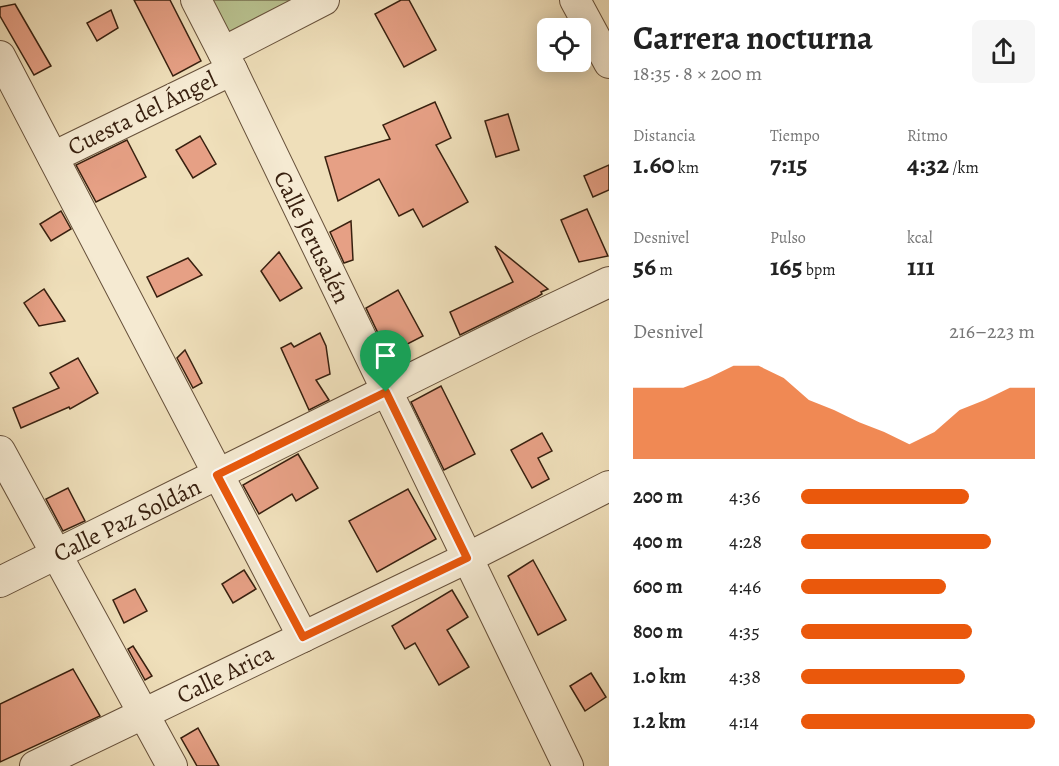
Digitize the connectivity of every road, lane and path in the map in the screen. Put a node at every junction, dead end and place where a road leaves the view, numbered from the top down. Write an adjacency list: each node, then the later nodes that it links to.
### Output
1 (196, 0): 5 (street, Calle Jerusalén)
2 (324, 0): 5 (street, Cuesta del Ángel)
3 (575, 0): 6 (street)
4 (0, 56): 7 (street)
5 (227, 61): 7 (street, Cuesta del Ángel); 9 (street, Calle Jerusalén)
6 (609, 63)
7 (53, 157): 11 (street)
8 (609, 282): 9 (street, Calle Paz Soldán)
9 (386, 392): 11 (street, Calle Paz Soldán); 14 (street, Calle Jerusalén)
10 (0, 451): 13 (street)
11 (217, 475): 13 (street, Calle Paz Soldán); 16 (street)
12 (609, 486): 14 (street, Calle Arica)
13 (58, 554): 15 (street, Calle Paz Soldán); 17 (street)
14 (467, 558): 16 (street, Calle Arica); 20 (street, Calle Jerusalén)
15 (0, 582)
16 (303, 637): 17 (street, Calle Arica)
17 (144, 714): 18 (street, Calle Arica); 19 (street)
18 (35, 766)
19 (172, 766)
20 (568, 766)

